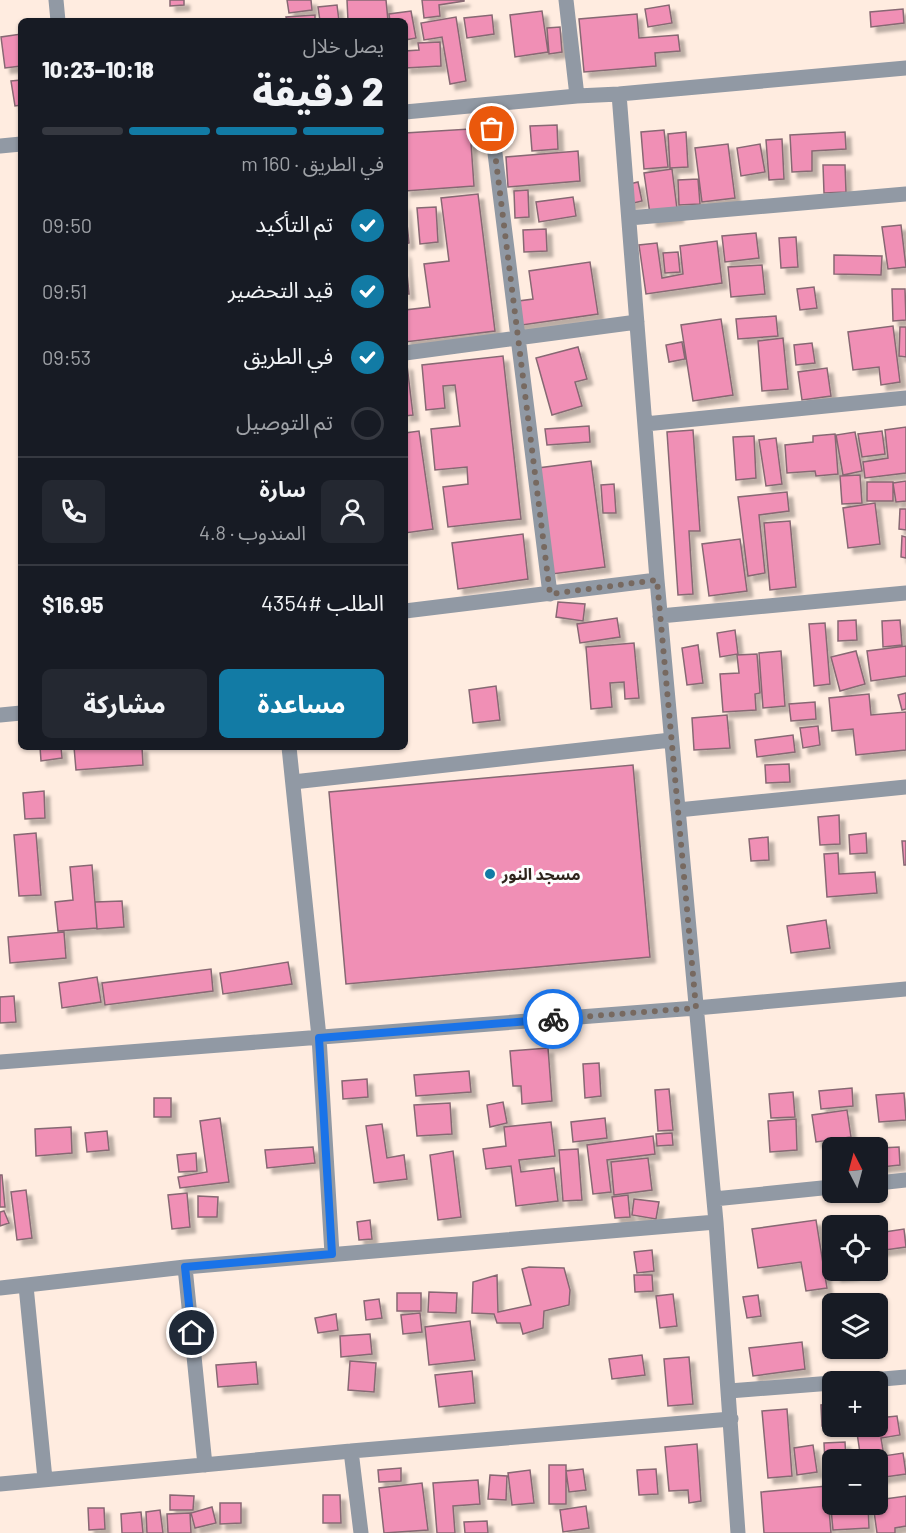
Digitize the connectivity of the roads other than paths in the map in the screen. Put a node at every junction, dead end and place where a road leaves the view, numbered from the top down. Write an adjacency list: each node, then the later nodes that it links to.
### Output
1 (56, 0): 3 (street)
2 (566, 0): 6 (street)
3 (58, 18)
4 (906, 68): 5 (street)
5 (619, 94): 6 (street); 12 (street)
6 (576, 96): 7 (street)
7 (489, 105): 8 (street); 14 (street)
8 (408, 112)
9 (18, 144): 10 (street)
10 (0, 146)
11 (906, 194): 12 (street)
12 (629, 218): 13 (street)
13 (637, 322): 14 (street); 17 (street)
14 (518, 338): 15 (street); 20 (street)
15 (408, 353)
16 (906, 398): 17 (street)
17 (645, 424): 18 (street)
18 (657, 580): 20 (street); 22 (street)
19 (906, 593): 22 (street)
20 (550, 594): 21 (street)
21 (408, 612)
22 (660, 616): 25 (street)
23 (18, 713): 24 (street)
24 (0, 716)
25 (671, 740): 27 (street); 29 (street)
26 (289, 750): 27 (street)
27 (293, 782): 32 (street)
28 (906, 786): 29 (street)
29 (678, 810): 31 (street)
30 (906, 989): 31 (street)
31 (696, 1008): 32 (street); 37 (street)
32 (319, 1038): 33 (street); 39 (street)
33 (0, 1062)
34 (906, 1180): 35 (street)
35 (888, 1182)
36 (822, 1188): 37 (street)
37 (714, 1199): 38 (street)
38 (716, 1222): 39 (street); 46 (street)
39 (332, 1254): 40 (street)
40 (185, 1267): 41 (street); 49 (street)
41 (26, 1286): 42 (street); 50 (street)
42 (0, 1288)
43 (906, 1377): 44 (street)
44 (888, 1379)
45 (822, 1384): 46 (street)
46 (729, 1392): 47 (street)
47 (731, 1419): 48 (street); 53 (street)
48 (351, 1451): 49 (street); 52 (street)
49 (205, 1466): 50 (street)
50 (45, 1479): 51 (street)
51 (0, 1484)
52 (361, 1533)
53 (738, 1533)

